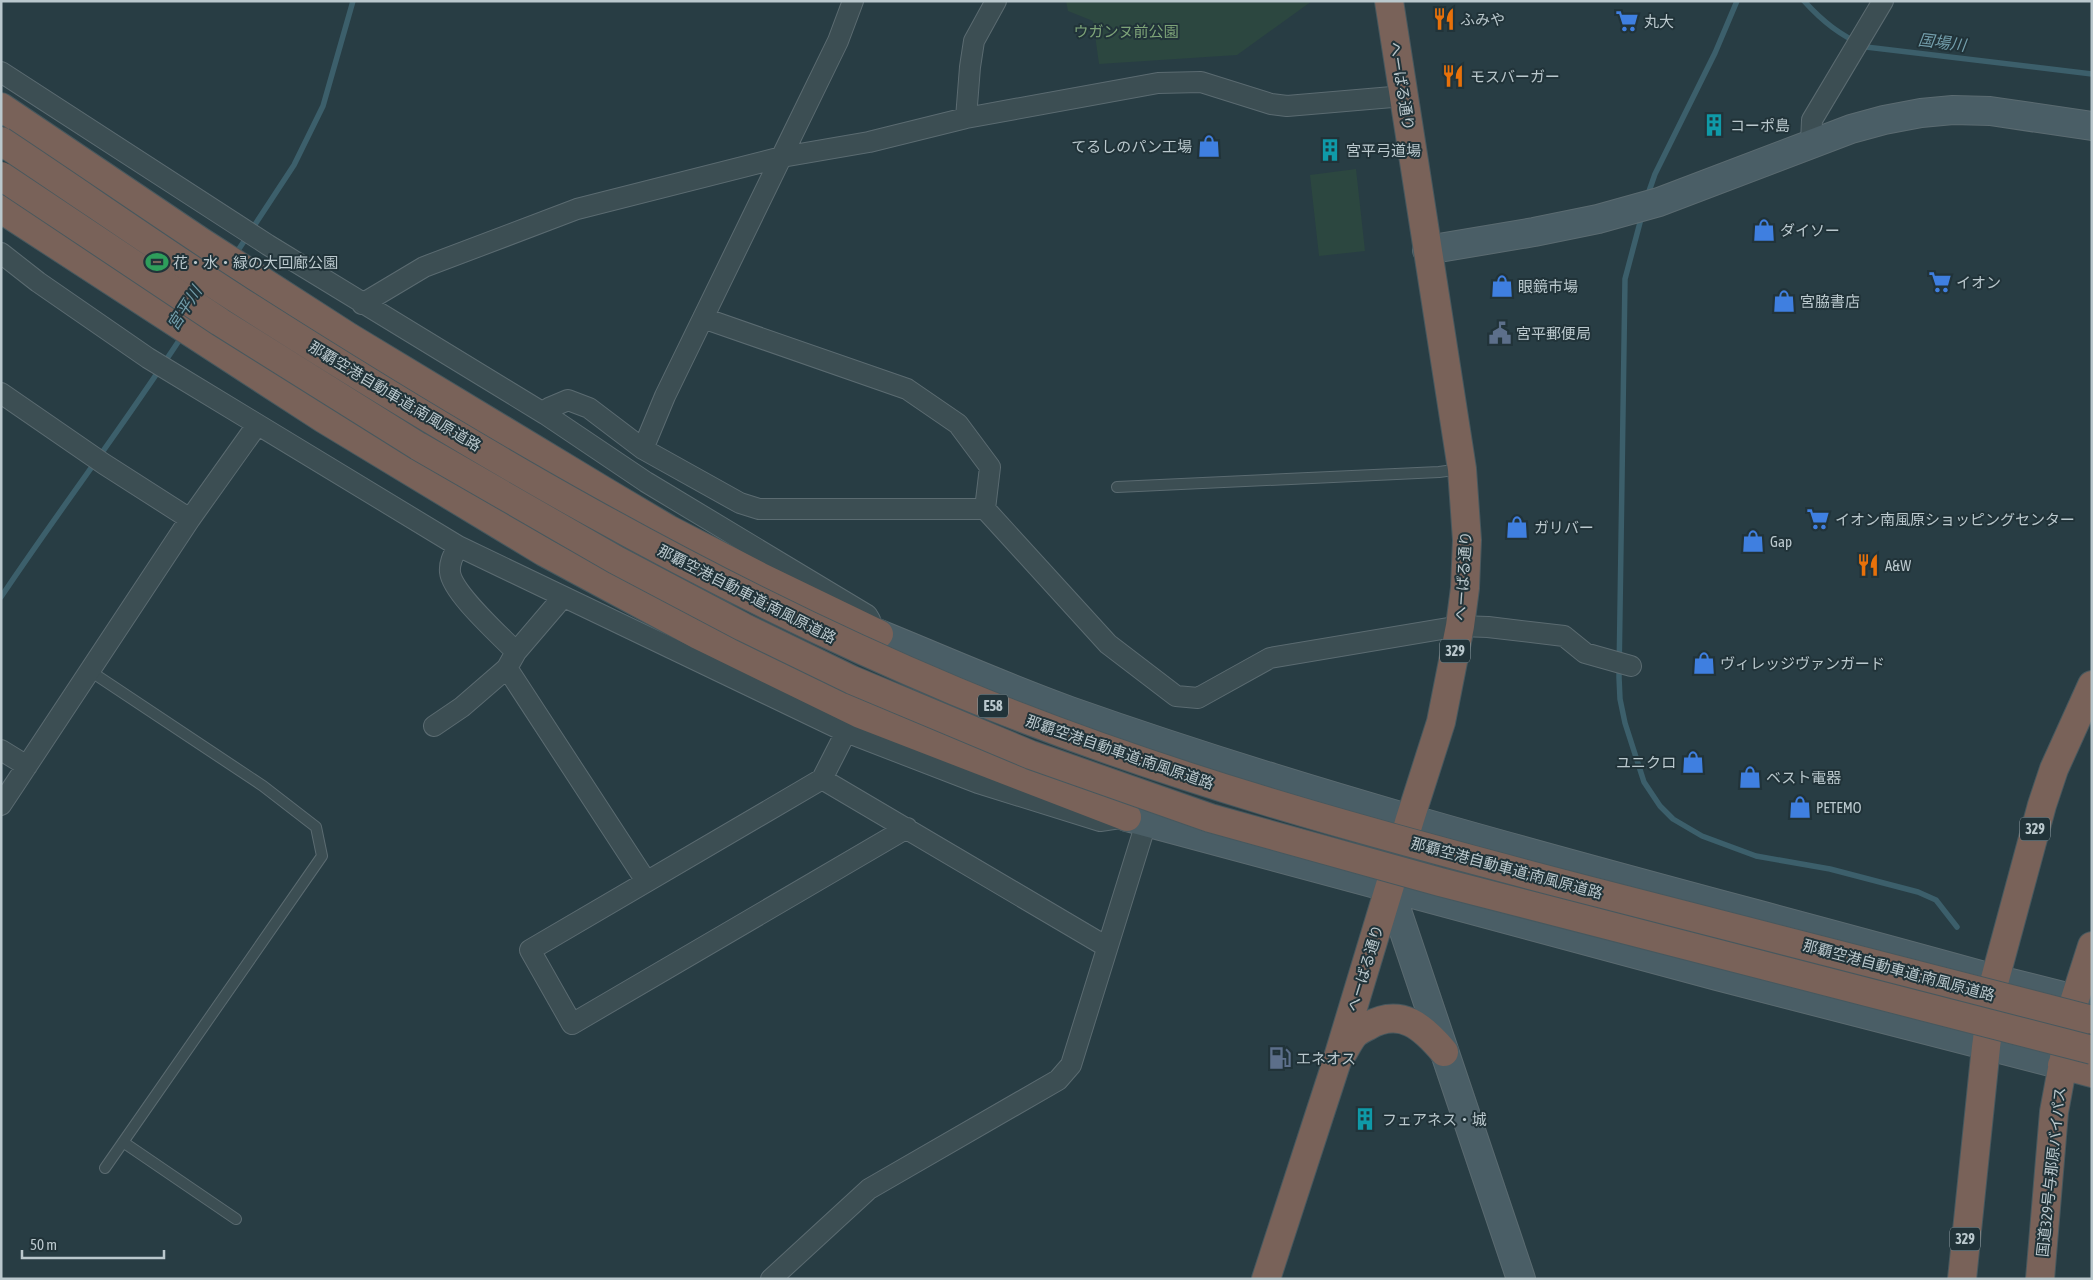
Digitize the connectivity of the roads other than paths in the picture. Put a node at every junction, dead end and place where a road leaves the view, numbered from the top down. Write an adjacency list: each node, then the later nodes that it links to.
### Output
1 (853, 1): 12 (street)
2 (996, 1): 8 (street)
3 (1388, 1): 6 (highway, へーばる通り / 329)
4 (1883, 1): 11 (street)
5 (1, 72): 17 (street)
6 (1404, 96): 8 (street); 15 (highway, へーばる通り / 329)
7 (1, 107): 30 (highway)
8 (966, 118): 12 (street)
9 (2092, 126): 11 (street)
10 (1, 141): 49 (highway, 那覇空港自動車道;南風原道路 / E58, bridge)
11 (1811, 143): 15 (street)
12 (782, 157): 17 (street); 18 (street)
13 (1, 176): 54 (highway, 那覇空港自動車道;南風原道路 / E58, bridge)
14 (1, 208): 42 (highway)
15 (1427, 250): 23 (highway, へーばる通り / 329)
16 (1, 253): 21 (street)
17 (362, 304): 20 (street)
18 (703, 318): 22 (street); 25 (street)
19 (1, 393): 26 (street)
20 (546, 414): 22 (street); 30 (street)
21 (257, 425): 26 (street); 27 (street)
22 (642, 449): 25 (street)
23 (1462, 469): 24 (lane); 29 (highway, へーばる通り / 329)
24 (1118, 488)
25 (985, 509): 29 (street)
26 (190, 519): 33 (street)
27 (458, 546): 28 (street); 31 (street)
28 (563, 598): 31 (street); 36 (street)
29 (1460, 626): 32 (street); 41 (highway, へーばる通り / 329)
30 (879, 634): 41 (street)
31 (511, 660): 35 (street); 44 (street)
32 (1628, 666)
33 (90, 670): 38 (street); 55 (lane)
34 (2092, 685): 48 (highway, 329)
35 (434, 726)
36 (846, 732): 39 (street); 42 (street)
37 (1, 750): 38 (street)
38 (27, 766): 40 (street)
39 (822, 779): 43 (street); 44 (street)
40 (1, 805)
41 (1410, 819): 45 (highway, へーばる通り / 329); 48 (street)
42 (1136, 820): 45 (street); 47 (street)
43 (907, 828): 44 (street); 47 (street)
44 (646, 880)
45 (1389, 888): 50 (street); 51 (street); 52 (highway, へーばる通り / 329)
46 (2092, 946): 49 (highway, 国道329号与那原バイパス)
47 (1107, 947): 58 (street)
48 (1995, 979): 49 (street); 50 (highway, 329)
49 (2088, 1005): 53 (highway, 国道329号与那原バイパス)
50 (1986, 1047): 53 (street); 61 (highway, 329)
51 (1444, 1052): 52 (highway); 60 (street)
52 (1336, 1064): 59 (highway, へーばる通り / 329)
53 (2062, 1065): 54 (highway); 62 (highway, 国道329号与那原バイパス)
54 (2091, 1068)
55 (123, 1142): 56 (lane); 57 (lane)
56 (105, 1168)
57 (236, 1219)
58 (771, 1279)
59 (1266, 1279)
60 (1520, 1279)
61 (1962, 1279)
62 (2040, 1279)

